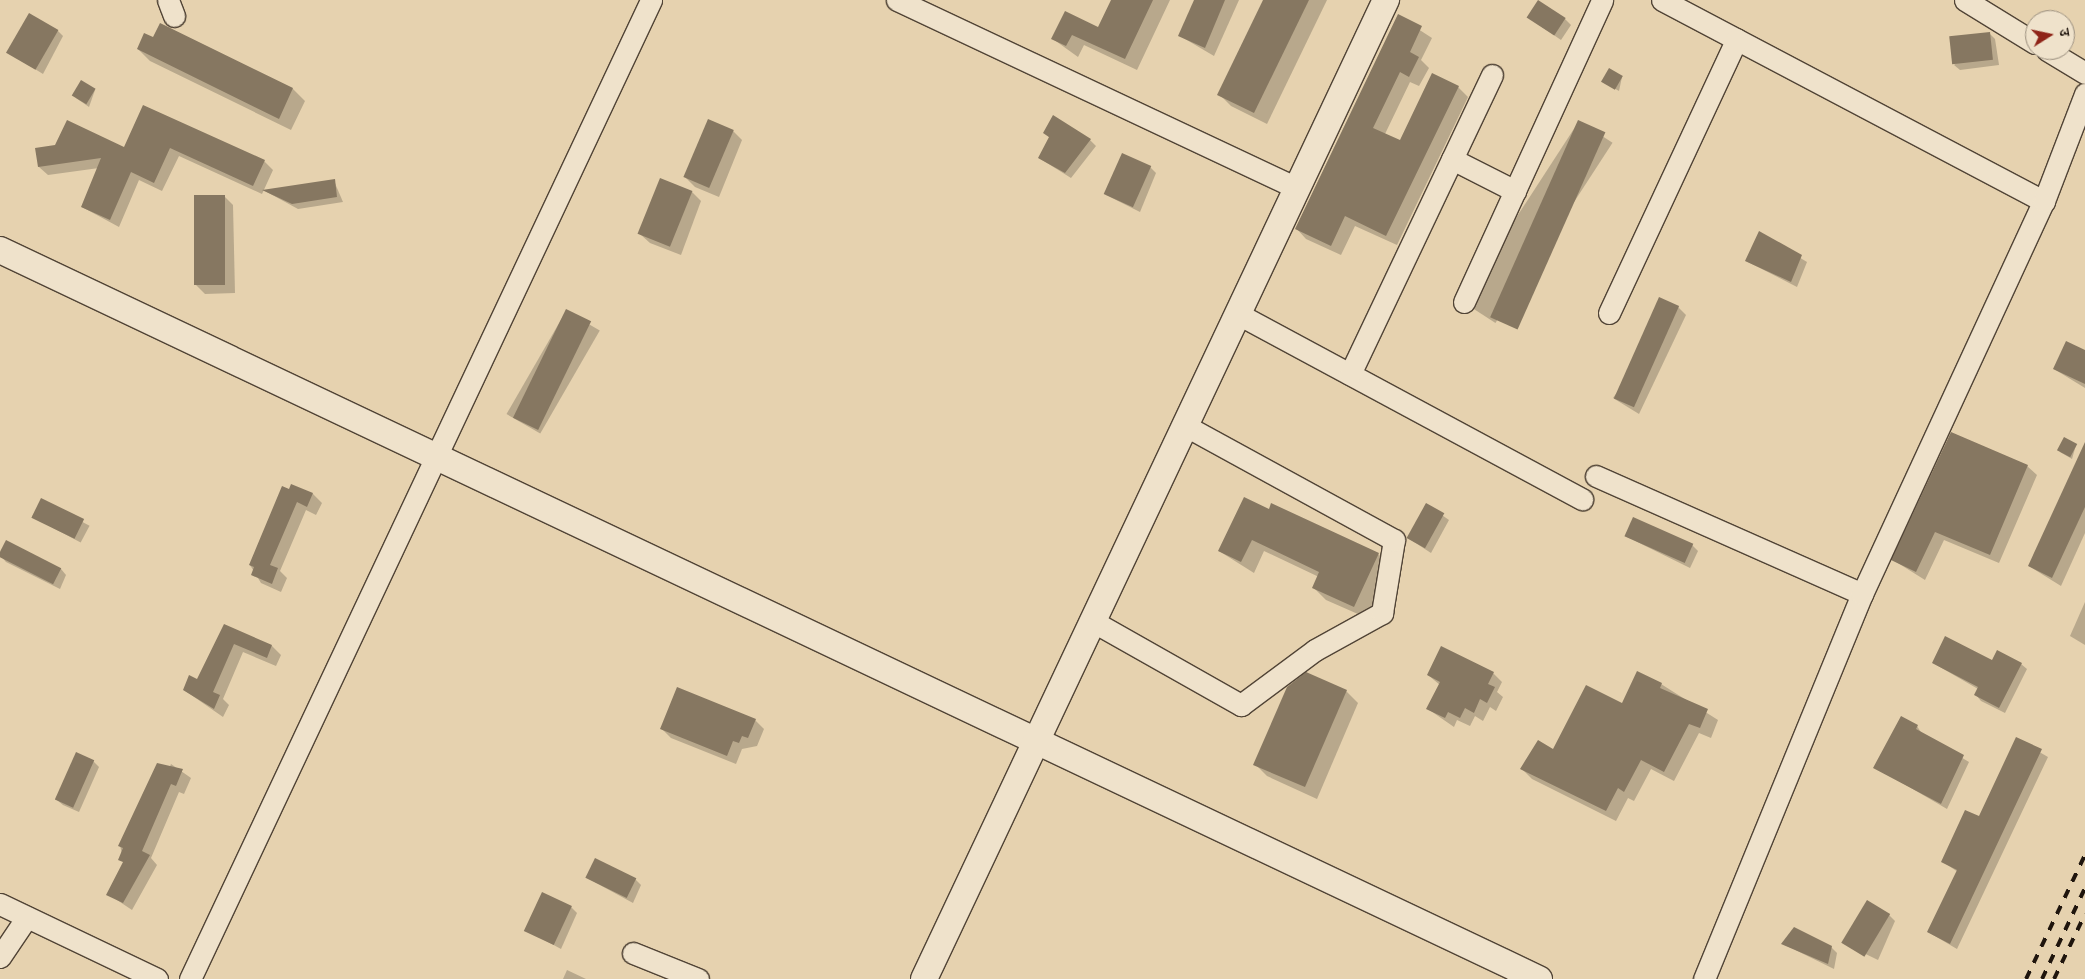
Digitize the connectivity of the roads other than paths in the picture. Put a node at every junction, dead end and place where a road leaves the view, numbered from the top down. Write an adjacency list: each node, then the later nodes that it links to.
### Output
1 (651, 0): 23 (street)
2 (896, 0): 14 (street)
3 (1386, 0): 14 (street)
4 (1602, 0): 15 (street)
5 (1662, 0): 8 (street)
6 (1965, 0): 7 (street)
7 (2025, 37)
8 (1737, 39): 16 (street); 19 (street)
9 (2063, 60): 10 (street)
10 (2085, 74)
11 (1492, 75): 13 (street)
12 (2085, 94): 16 (street)
13 (1452, 159): 15 (street); 21 (street)
14 (1298, 189): 20 (street)
15 (1515, 191): 18 (street)
16 (2044, 202): 26 (street)
17 (0, 250): 23 (street)
18 (1464, 302)
19 (1609, 313)
20 (1238, 314): 21 (street); 22 (street)
21 (1350, 374): 25 (street)
22 (1186, 426): 27 (street); 27 (street)
23 (434, 455): 28 (street); 34 (street)
24 (1596, 476): 26 (street)
25 (1582, 499)
26 (1862, 594): 38 (street)
27 (1094, 622): 28 (street)
28 (1039, 740): 36 (street); 37 (street)
29 (0, 904): 30 (street)
30 (27, 917): 32 (street); 33 (street)
31 (633, 953): 35 (street)
32 (0, 957)
33 (157, 979)
34 (190, 979)
35 (698, 979)
36 (924, 979)
37 (1539, 979)
38 (1704, 979)

